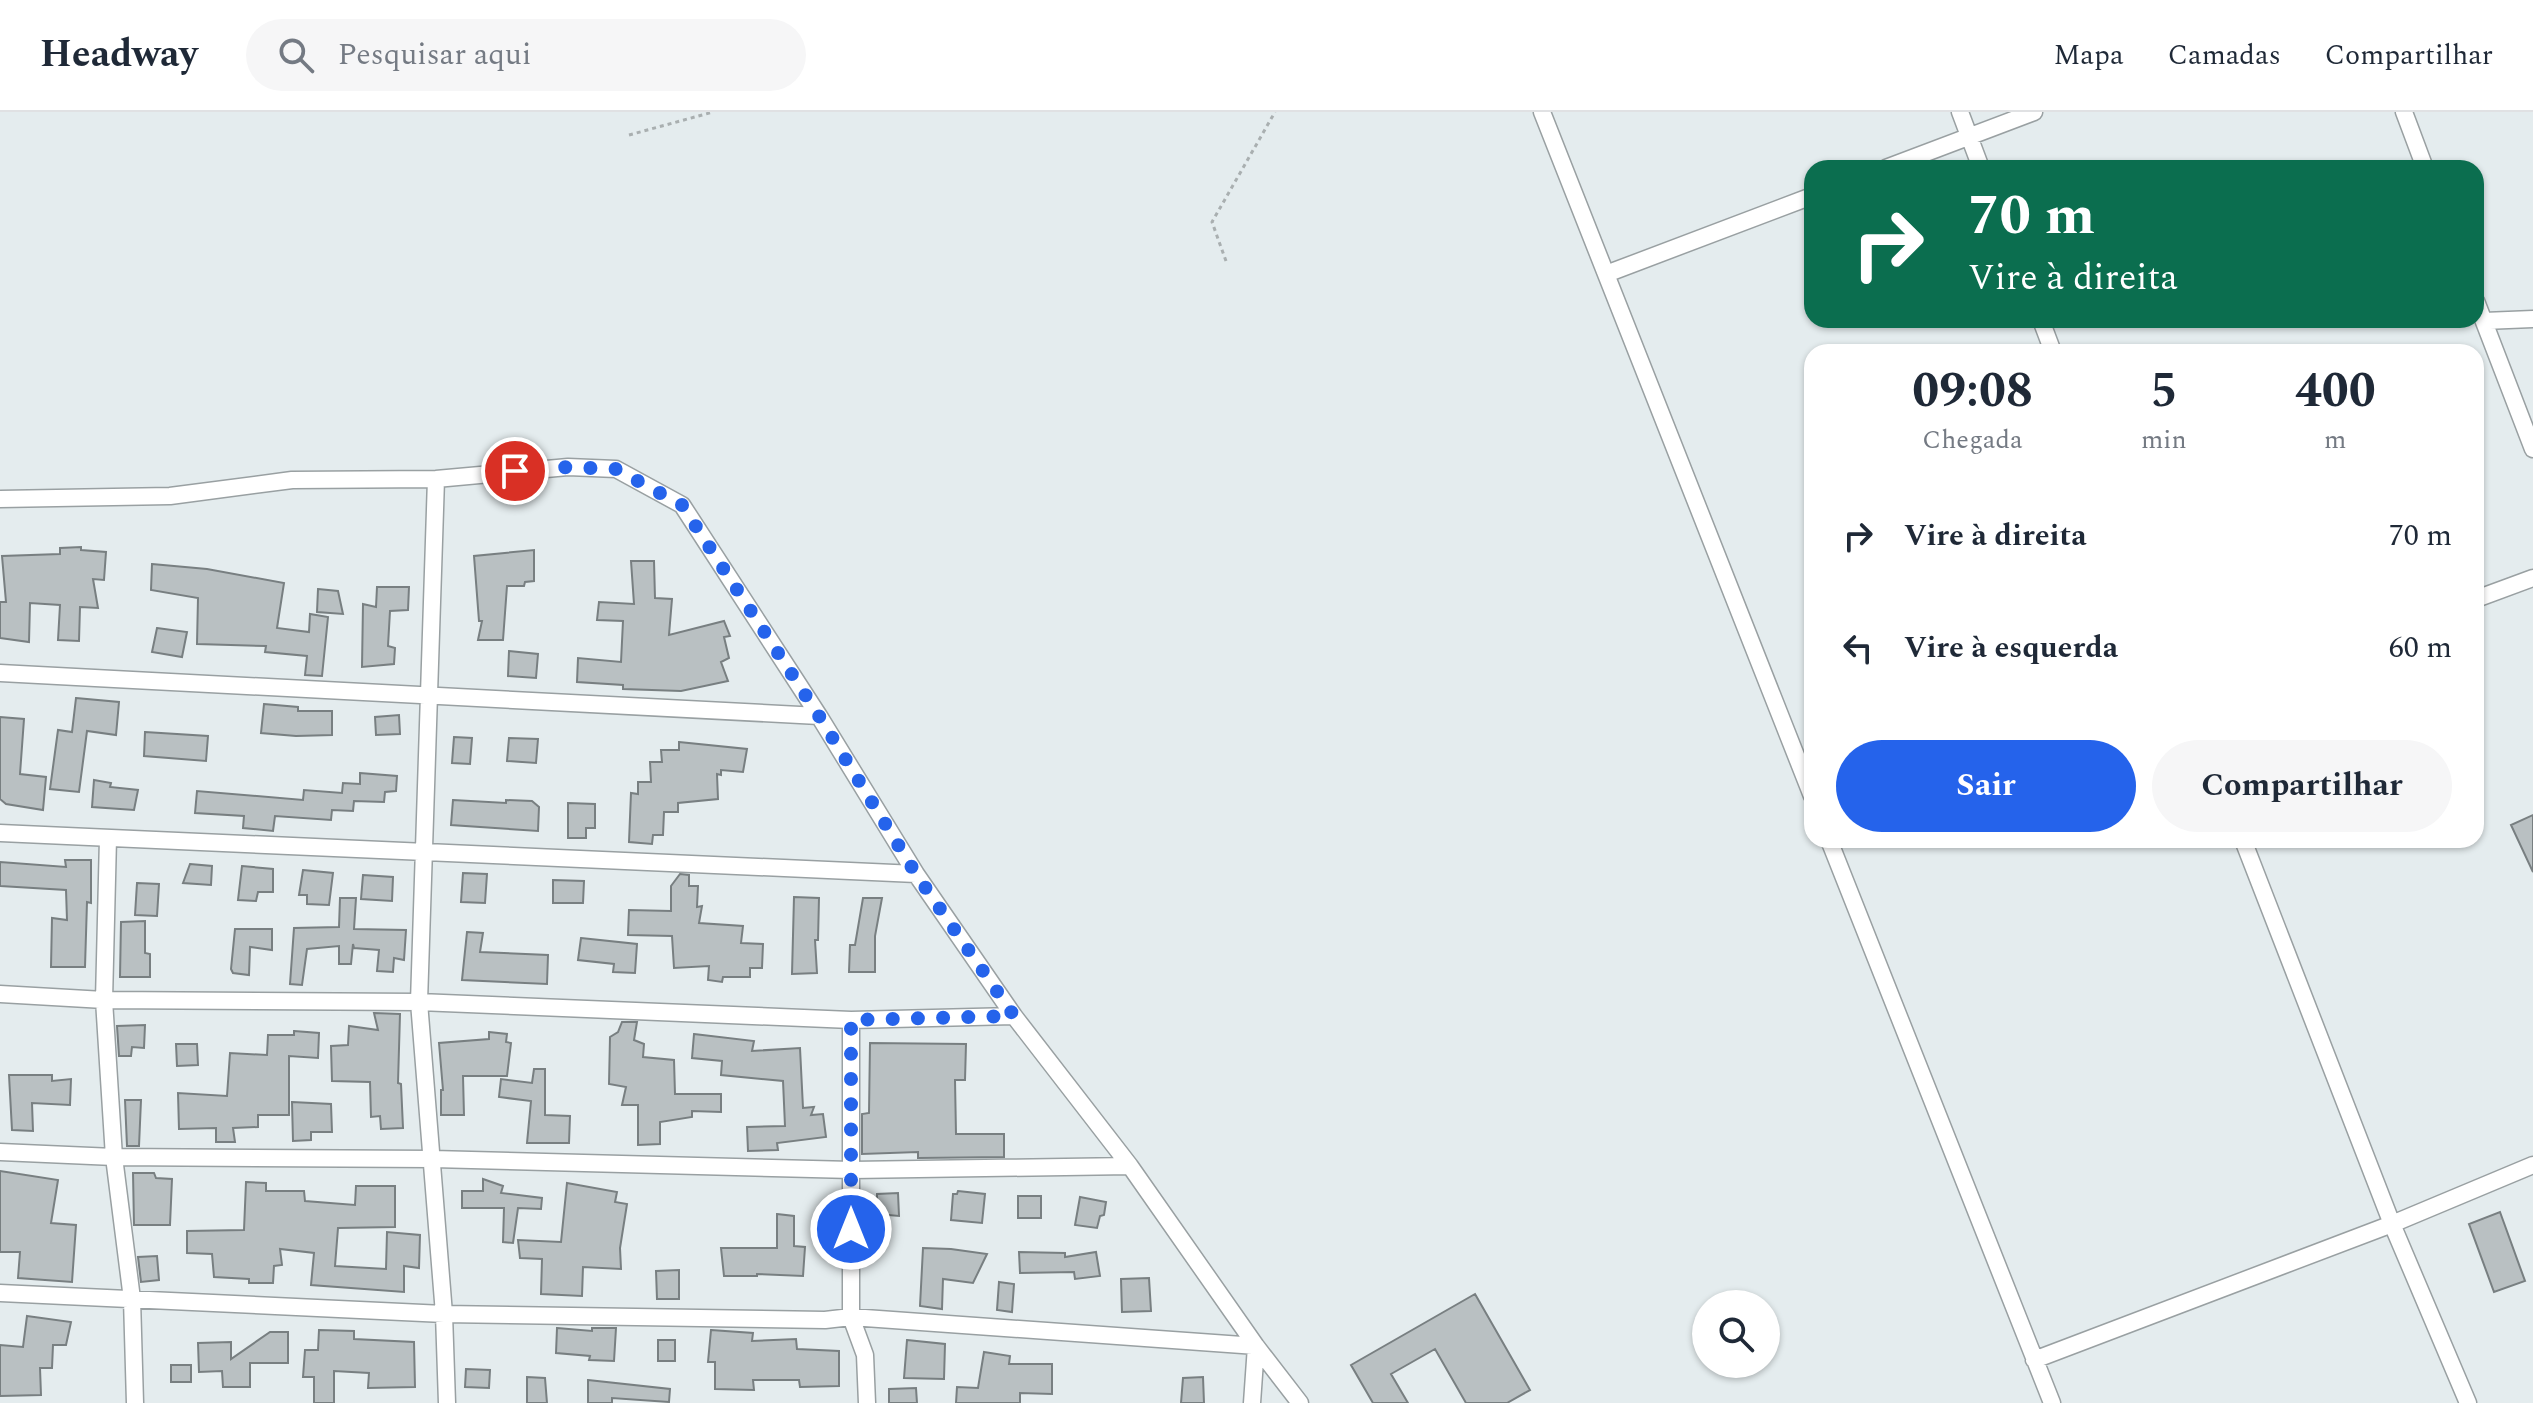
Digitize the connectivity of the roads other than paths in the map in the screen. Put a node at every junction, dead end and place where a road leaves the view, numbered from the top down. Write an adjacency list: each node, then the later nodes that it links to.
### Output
1 (1542, 112): 10 (street)
2 (1960, 112): 5 (street)
3 (2034, 112): 5 (street)
4 (2404, 112): 8 (street)
5 (1969, 137): 6 (street); 7 (street)
6 (1907, 160)
7 (1978, 160)
8 (2422, 160)
9 (1804, 199): 10 (street)
10 (1606, 274): 21 (street)
11 (2533, 319): 12 (street)
12 (2484, 321): 13 (street)
13 (2533, 449)
14 (436, 479): 15 (street); 19 (street); 20 (street)
15 (0, 499)
16 (2533, 578): 17 (street)
17 (2484, 596)
18 (0, 673): 19 (street)
19 (428, 697): 20 (street); 26 (street)
20 (819, 716): 27 (street)
21 (1804, 776)
22 (0, 833): 23 (street)
23 (108, 838): 26 (street); 29 (street)
24 (1832, 848): 45 (street)
25 (2246, 848): 39 (street)
26 (426, 854): 27 (street); 30 (street)
27 (916, 874): 31 (street)
28 (0, 994): 29 (street)
29 (104, 1000): 30 (street); 34 (street)
30 (419, 1002): 32 (street); 35 (street)
31 (1014, 1016): 32 (street); 37 (street)
32 (851, 1020): 38 (street)
33 (0, 1152): 34 (street)
34 (114, 1157): 35 (street); 41 (street)
35 (433, 1159): 38 (street); 42 (street)
36 (2533, 1165): 39 (street)
37 (1130, 1166): 38 (street); 44 (street)
38 (852, 1170): 43 (street)
39 (2392, 1224): 45 (street); 52 (street)
40 (0, 1293): 41 (street)
41 (132, 1299): 42 (street); 46 (street)
42 (444, 1314): 43 (street); 47 (street)
43 (851, 1317): 44 (street); 48 (street)
44 (1256, 1346): 49 (street); 50 (street)
45 (2034, 1360): 51 (street)
46 (135, 1403)
47 (447, 1403)
48 (867, 1403)
49 (1252, 1403)
50 (1300, 1403)
51 (2052, 1403)
52 (2468, 1403)

